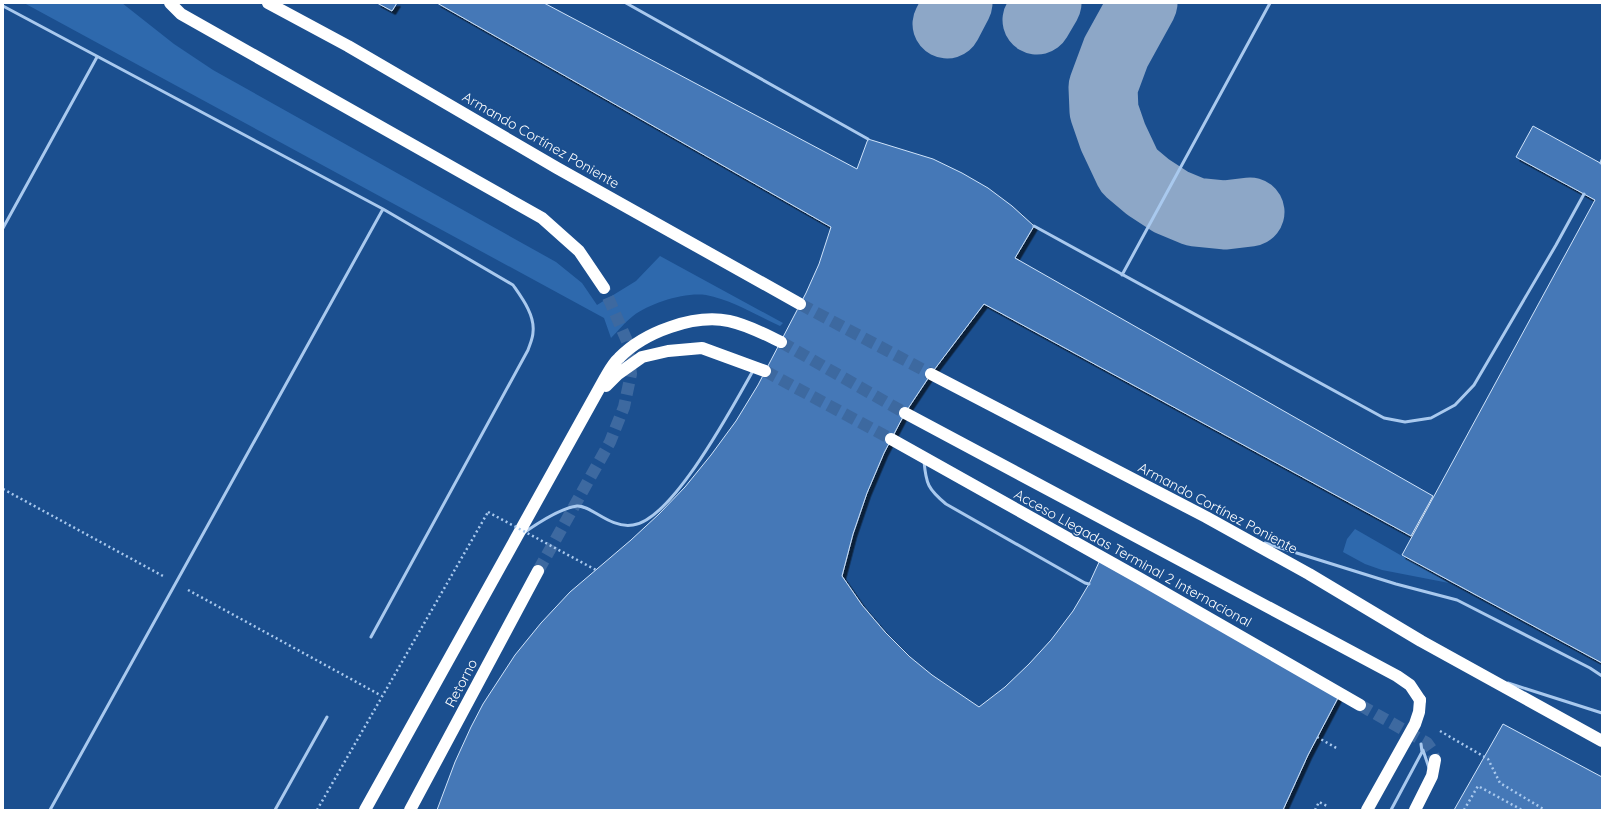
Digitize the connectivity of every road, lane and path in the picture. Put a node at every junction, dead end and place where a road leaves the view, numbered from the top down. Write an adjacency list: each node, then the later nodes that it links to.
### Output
1 (170, 3): 13 (highway)
2 (268, 3): 14 (highway, Armando Cortínez Poniente)
3 (626, 3): 7 (lane)
4 (1270, 3): 12 (lane)
5 (3, 6): 6 (lane)
6 (96, 57): 9 (lane); 11 (lane)
7 (868, 139)
8 (1584, 194): 12 (lane)
9 (383, 209): 27 (lane); 29 (lane)
10 (1034, 226): 12 (lane)
11 (3, 228)
12 (1122, 274)
13 (604, 288)
14 (800, 304)
15 (780, 342): 18 (highway)
16 (760, 369): 18 (highway); 24 (lane)
17 (931, 374): 23 (highway, Armando Cortínez Poniente)
18 (595, 396): 24 (highway)
19 (906, 412): 51 (highway, bridge)
20 (891, 439): 21 (highway, Acceso Llegadas Terminal 2 Internacional)
21 (923, 457): 28 (lane); 33 (highway, Acceso Llegadas Terminal 2 Internacional)
22 (3, 489): 27 (path)
23 (1240, 536): 30 (highway, Armando Cortínez Poniente); 31 (lane)
24 (516, 539): 48 (highway)
25 (538, 570): 49 (highway, Retorno)
26 (596, 570): 32 (path, bridge)
27 (176, 584): 32 (path); 45 (lane)
28 (1089, 584)
29 (371, 637)
30 (1486, 676): 34 (lane, Armando Cortínez Poniente); 38 (highway, Armando Cortínez Poniente)
31 (1602, 676)
32 (382, 696): 47 (path)
33 (1360, 705)
34 (1602, 713)
35 (327, 716): 46 (lane)
36 (1440, 731): 56 (path)
37 (1317, 737): 40 (path)
38 (1602, 741)
39 (1421, 744): 41 (lane)
40 (1338, 748)
41 (1423, 749): 43 (lane); 52 (lane)
42 (1435, 760): 43 (highway)
43 (1432, 776): 53 (highway)
44 (1327, 806): 50 (path)
45 (50, 810)
46 (275, 810)
47 (317, 810)
48 (365, 810)
49 (410, 810)
50 (1315, 810)
51 (1367, 810)
52 (1391, 810)
53 (1415, 810)
54 (1464, 810): 55 (path)
55 (1522, 810)
56 (1545, 810)

